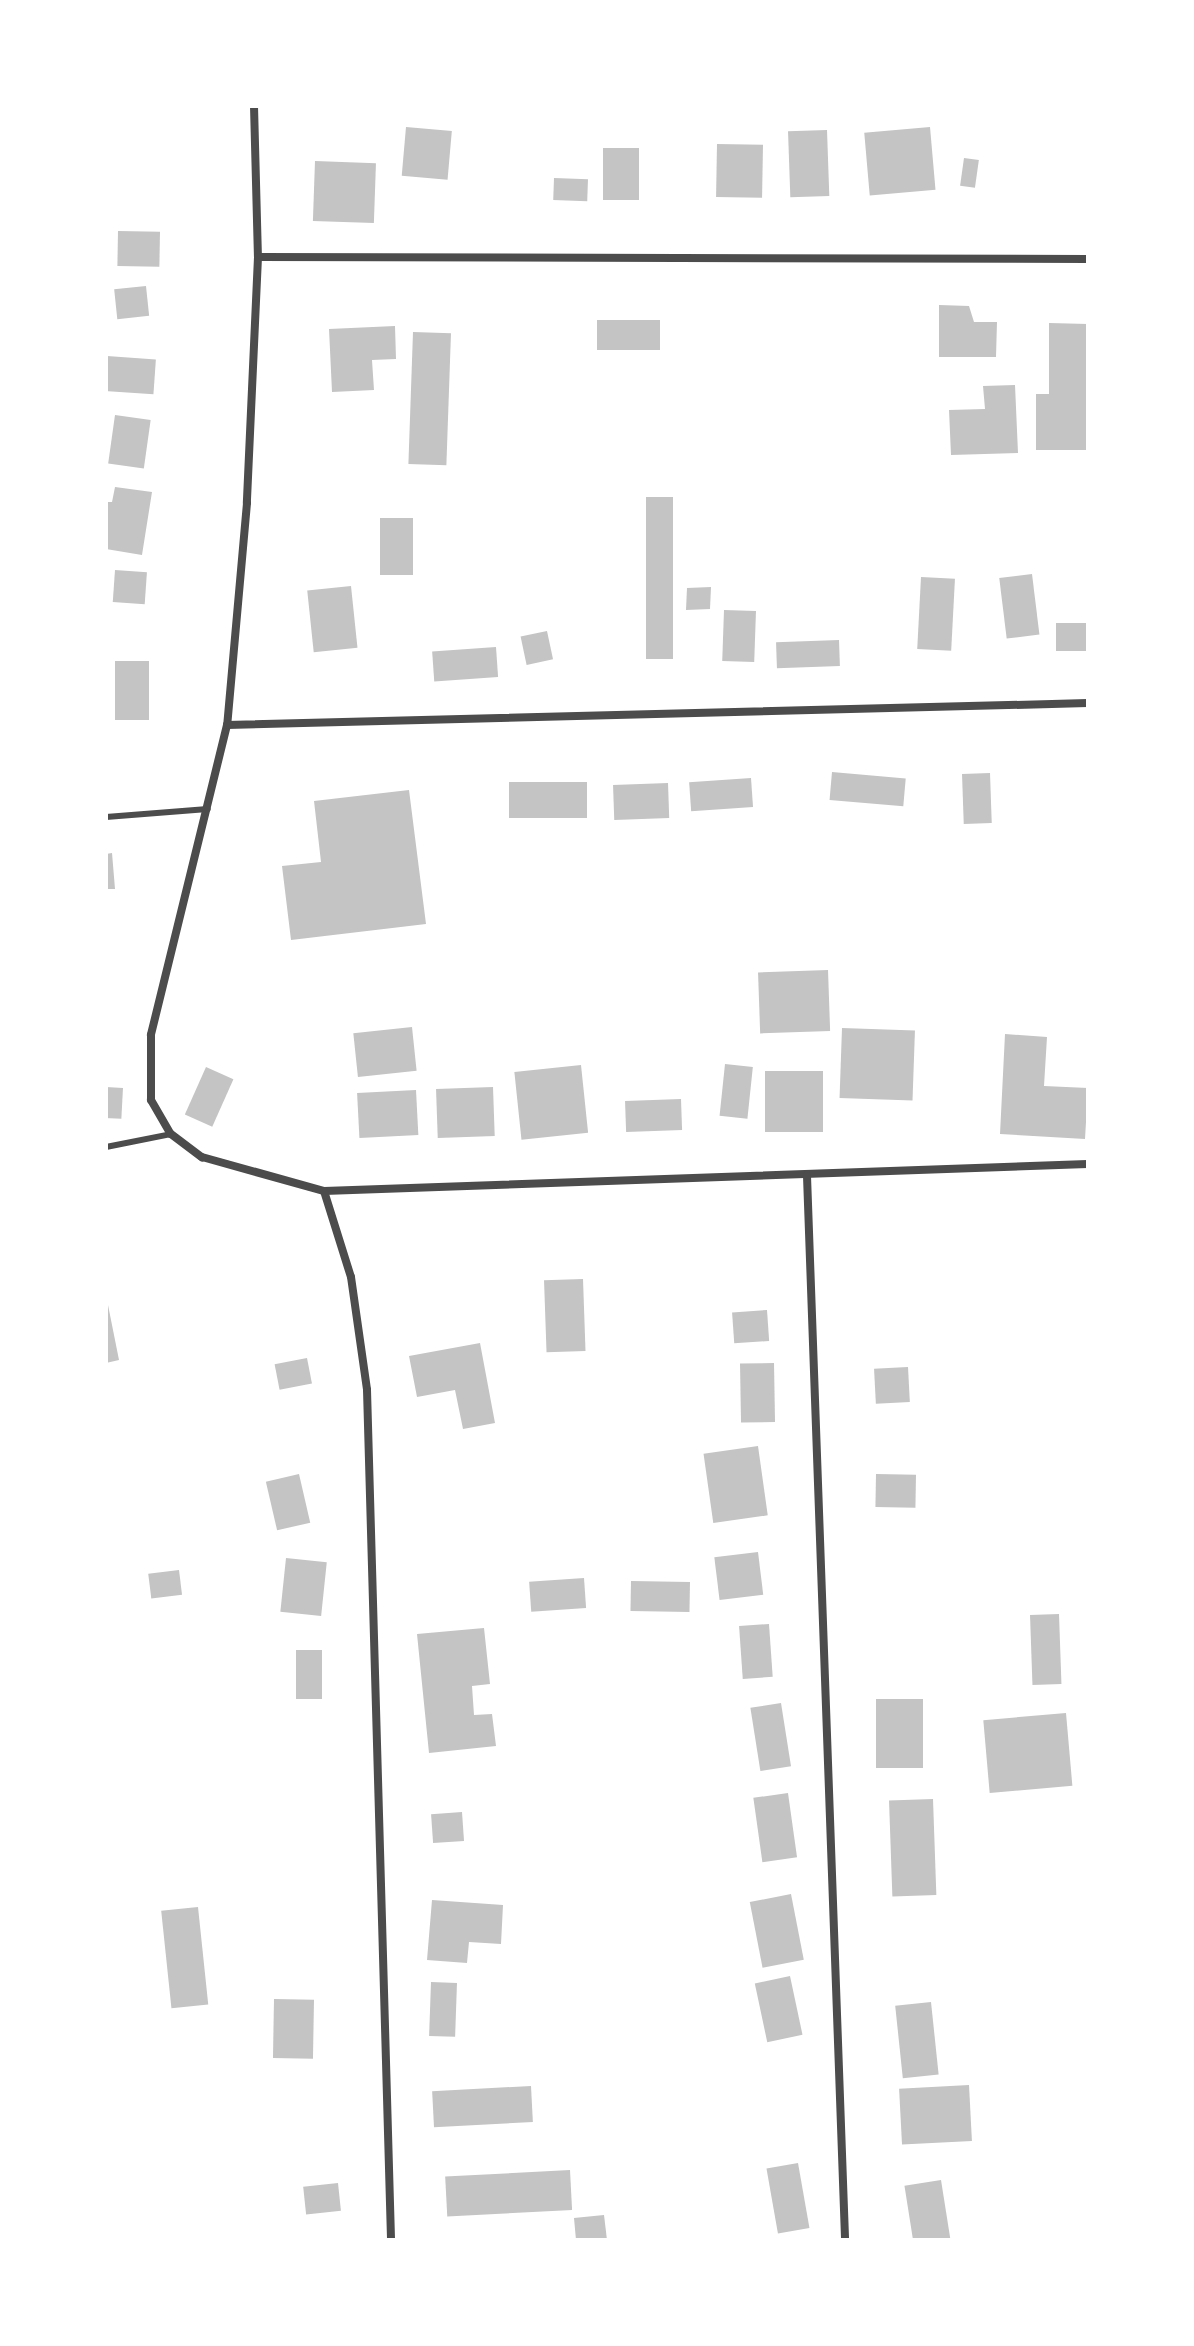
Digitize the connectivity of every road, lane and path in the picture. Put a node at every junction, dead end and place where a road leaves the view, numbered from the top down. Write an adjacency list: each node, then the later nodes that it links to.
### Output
1 (254, 106): 2 (street)
2 (258, 257): 3 (street); 5 (street)
3 (1088, 259)
4 (1088, 703): 5 (street)
5 (227, 725): 6 (street)
6 (208, 809): 7 (lane); 8 (street)
7 (106, 817)
8 (171, 1134): 9 (lane); 12 (street)
9 (106, 1147)
10 (1088, 1164): 11 (street)
11 (807, 1176): 12 (street); 14 (street)
12 (324, 1191): 13 (street)
13 (391, 2240)
14 (845, 2240)

